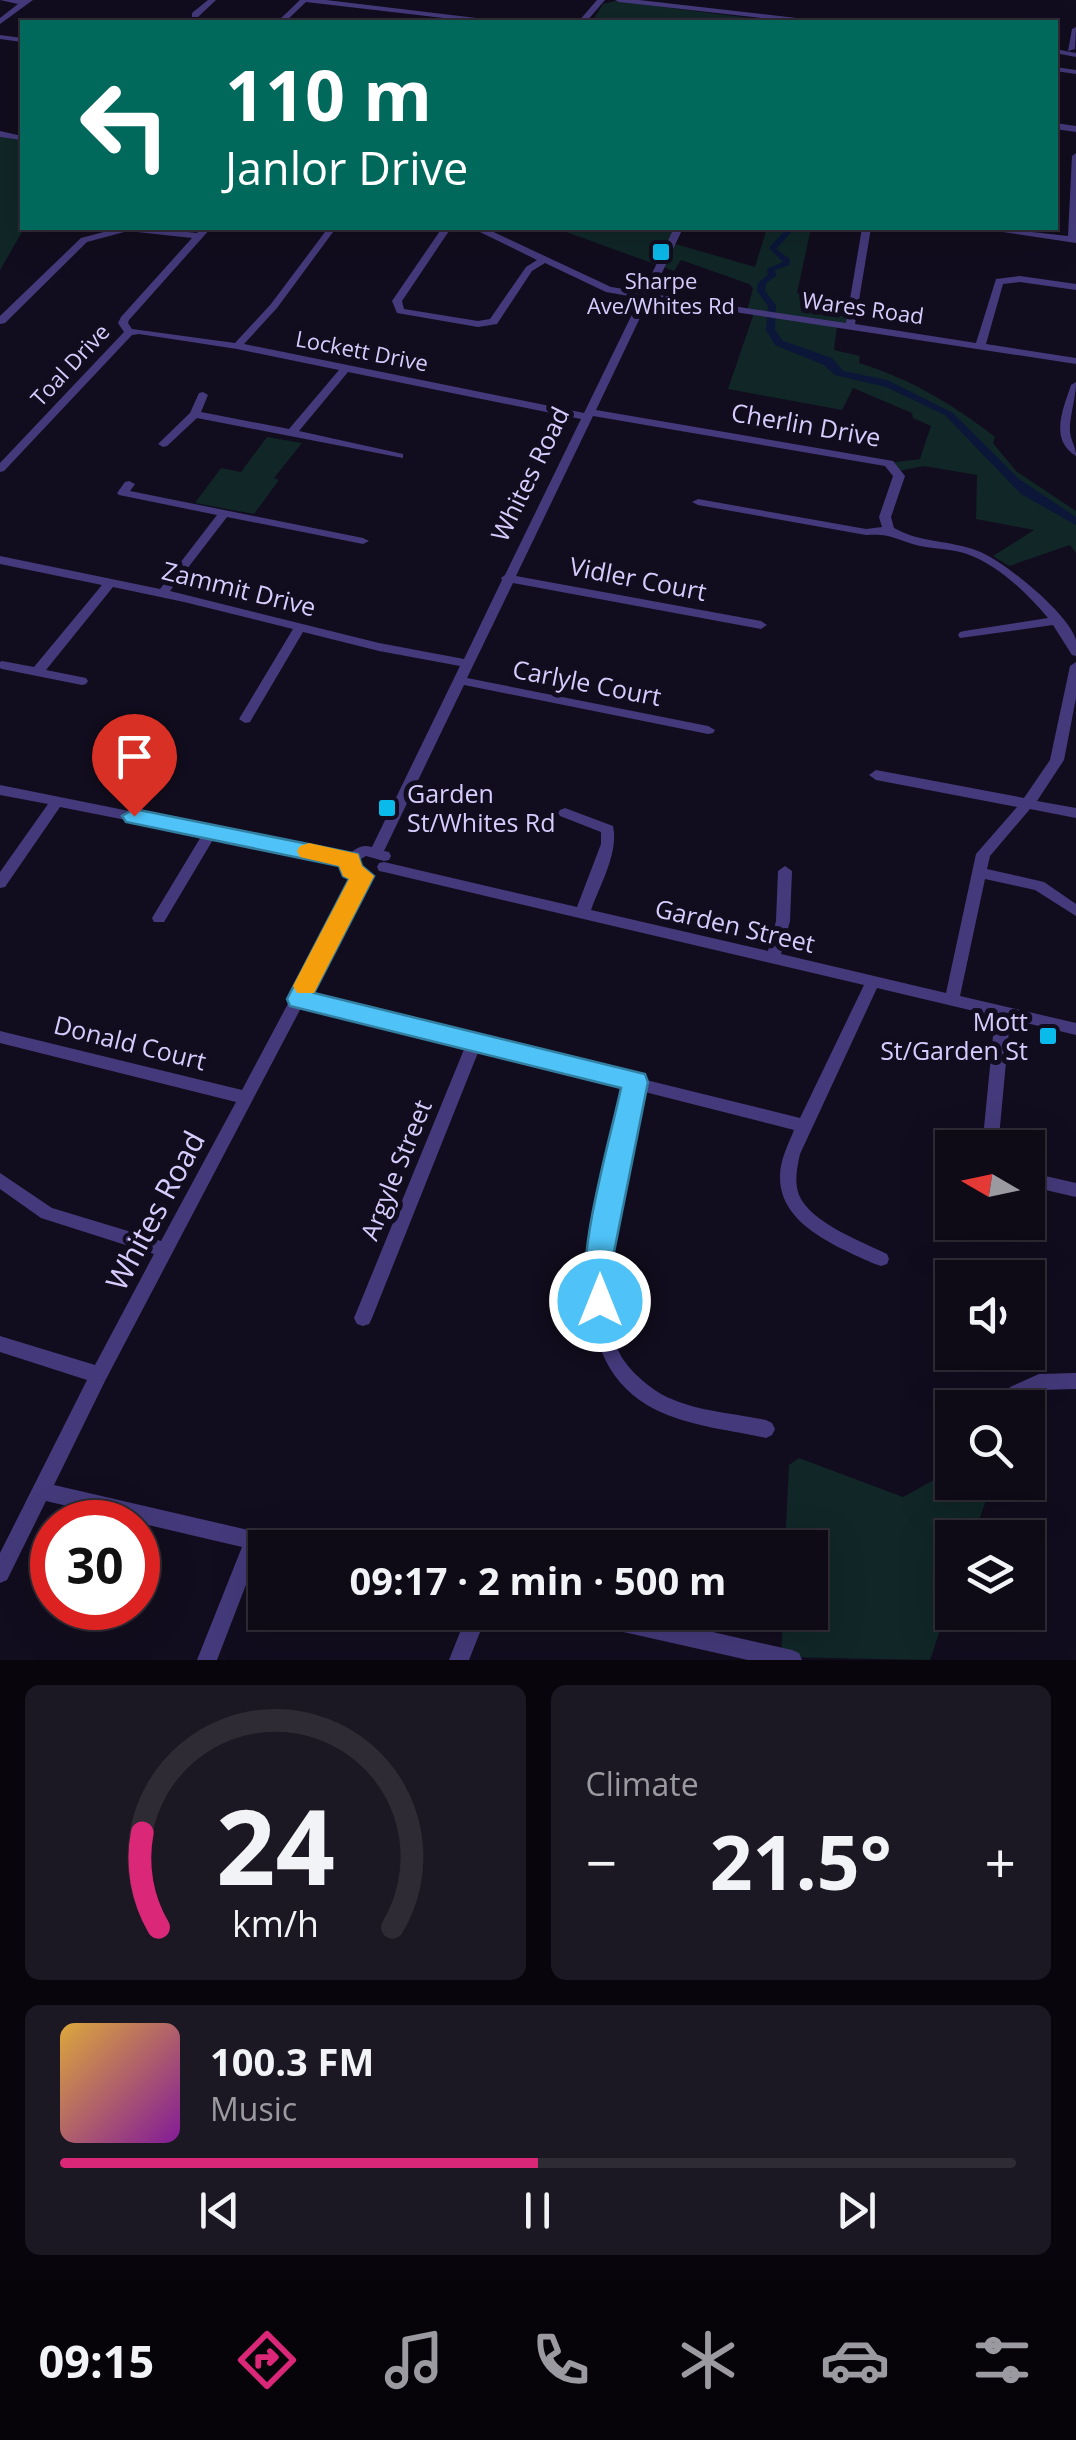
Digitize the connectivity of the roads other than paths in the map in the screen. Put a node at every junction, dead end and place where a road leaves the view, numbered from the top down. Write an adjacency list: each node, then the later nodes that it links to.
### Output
1 (4, 0): 6 (street)
2 (212, 0): 8 (street)
3 (305, 0): 7 (street); 9 (street)
4 (601, 0): 12 (street)
5 (619, 0): 13 (street)
6 (27, 1): 14 (street)
7 (386, 10): 10 (street); 11 (street)
8 (196, 15)
9 (283, 20)
10 (376, 20)
11 (465, 20)
12 (584, 20)
13 (773, 20)
14 (0, 22)
15 (1076, 29): 16 (street)
16 (1068, 51)
17 (1076, 156): 18 (street)
18 (1075, 171): 28 (street)
19 (121, 230): 32 (street)
20 (165, 230): 27 (street)
21 (331, 230): 35 (street)
22 (445, 230): 29 (street)
23 (482, 230): 29 (street, Wares Road)
24 (678, 230): 31 (street, Whites Road)
25 (867, 230): 33 (street)
26 (1020, 230): 28 (street)
27 (202, 232): 34 (street, Toal Drive)
28 (1074, 240)
29 (543, 260): 31 (street, Wares Road)
30 (1076, 288): 36 (street)
31 (645, 296): 33 (street, Wares Road); 42 (street, Whites Road)
32 (1, 321)
33 (850, 326): 36 (street, Wares Road)
34 (129, 332): 35 (street, Lockett Drive); 47 (street, Toal Drive)
35 (237, 346): 38 (street, Lockett Drive)
36 (980, 346): 37 (street, Wares Road)
37 (1076, 361)
38 (344, 368): 42 (street, Lockett Drive); 43 (street)
39 (1076, 385): 45 (street)
40 (203, 395): 41 (street)
41 (195, 414): 43 (street); 44 (street)
42 (588, 414): 51 (street, Cherlin Drive); 54 (street, Whites Road)
43 (292, 433): 46 (street)
44 (163, 444)
45 (1076, 453)
46 (399, 456)
47 (0, 470)
48 (123, 492): 50 (street)
49 (698, 502): 51 (street)
50 (224, 512): 52 (street); 56 (street)
51 (889, 530): 57 (street)
52 (363, 541)
53 (0, 560): 55 (street, Zammit Drive)
54 (507, 578): 58 (street, Vidler Court); 62 (street, Whites Road)
55 (110, 583): 56 (street, Zammit Drive); 65 (street)
56 (163, 593): 59 (street, Zammit Drive)
57 (1054, 622): 60 (street); 61 (street)
58 (761, 625)
59 (300, 628): 62 (street, Zammit Drive); 68 (street)
60 (964, 635)
61 (1076, 652)
62 (466, 663): 66 (street, Whites Road)
63 (2, 665): 65 (street)
64 (1076, 666): 73 (street)
65 (37, 672): 67 (street)
66 (458, 680): 69 (street, Carlyle Court); 77 (street, Whites Road)
67 (82, 681)
68 (245, 719)
69 (708, 730)
70 (876, 775): 73 (street)
71 (0, 790): 72 (street)
72 (57, 801): 76 (street); 83 (street)
73 (1028, 803): 74 (street); 81 (street)
74 (1076, 813)
75 (565, 814): 85 (street)
76 (211, 832): 78 (street); 86 (street)
77 (377, 851): 78 (street); 79 (street)
78 (350, 860): 82 (street)
79 (384, 867): 82 (street); 85 (street, Garden Street)
80 (784, 871): 87 (street)
81 (980, 873): 84 (street); 90 (street)
82 (363, 876): 89 (street, Whites Road)
83 (0, 883)
84 (1076, 911)
85 (582, 914): 87 (street, Garden Street)
86 (159, 918)
87 (773, 958): 88 (street, Garden Street)
88 (874, 980): 90 (street, Garden Street); 97 (street)
89 (299, 999): 94 (street); 96 (street, Whites Road)
90 (952, 1000): 91 (street, Garden Street)
91 (1004, 1012): 92 (street, Garden Street); 98 (street)
92 (1076, 1029)
93 (0, 1037): 96 (street, Donald Court)
94 (475, 1042): 95 (street); 104 (street, Argyle Street)
95 (636, 1082): 97 (street); 109 (street)
96 (247, 1098): 102 (street, Whites Road)
97 (804, 1126): 103 (street)
98 (992, 1130)
99 (0, 1180): 102 (street)
100 (1045, 1183): 101 (street)
101 (1076, 1190)
102 (166, 1250): 106 (street, Whites Road)
103 (881, 1259)
104 (363, 1318)
105 (0, 1344): 106 (street)
106 (99, 1375): 110 (street, Whites Road)
107 (1076, 1381): 108 (street)
108 (1023, 1390)
109 (766, 1429)
110 (43, 1491): 111 (street); 113 (street, Whites Road)
111 (248, 1539)
112 (248, 1555): 116 (street)
113 (0, 1573)
114 (471, 1630): 117 (street)
115 (659, 1630): 118 (street)
116 (207, 1660)
117 (459, 1660)
118 (792, 1660)

